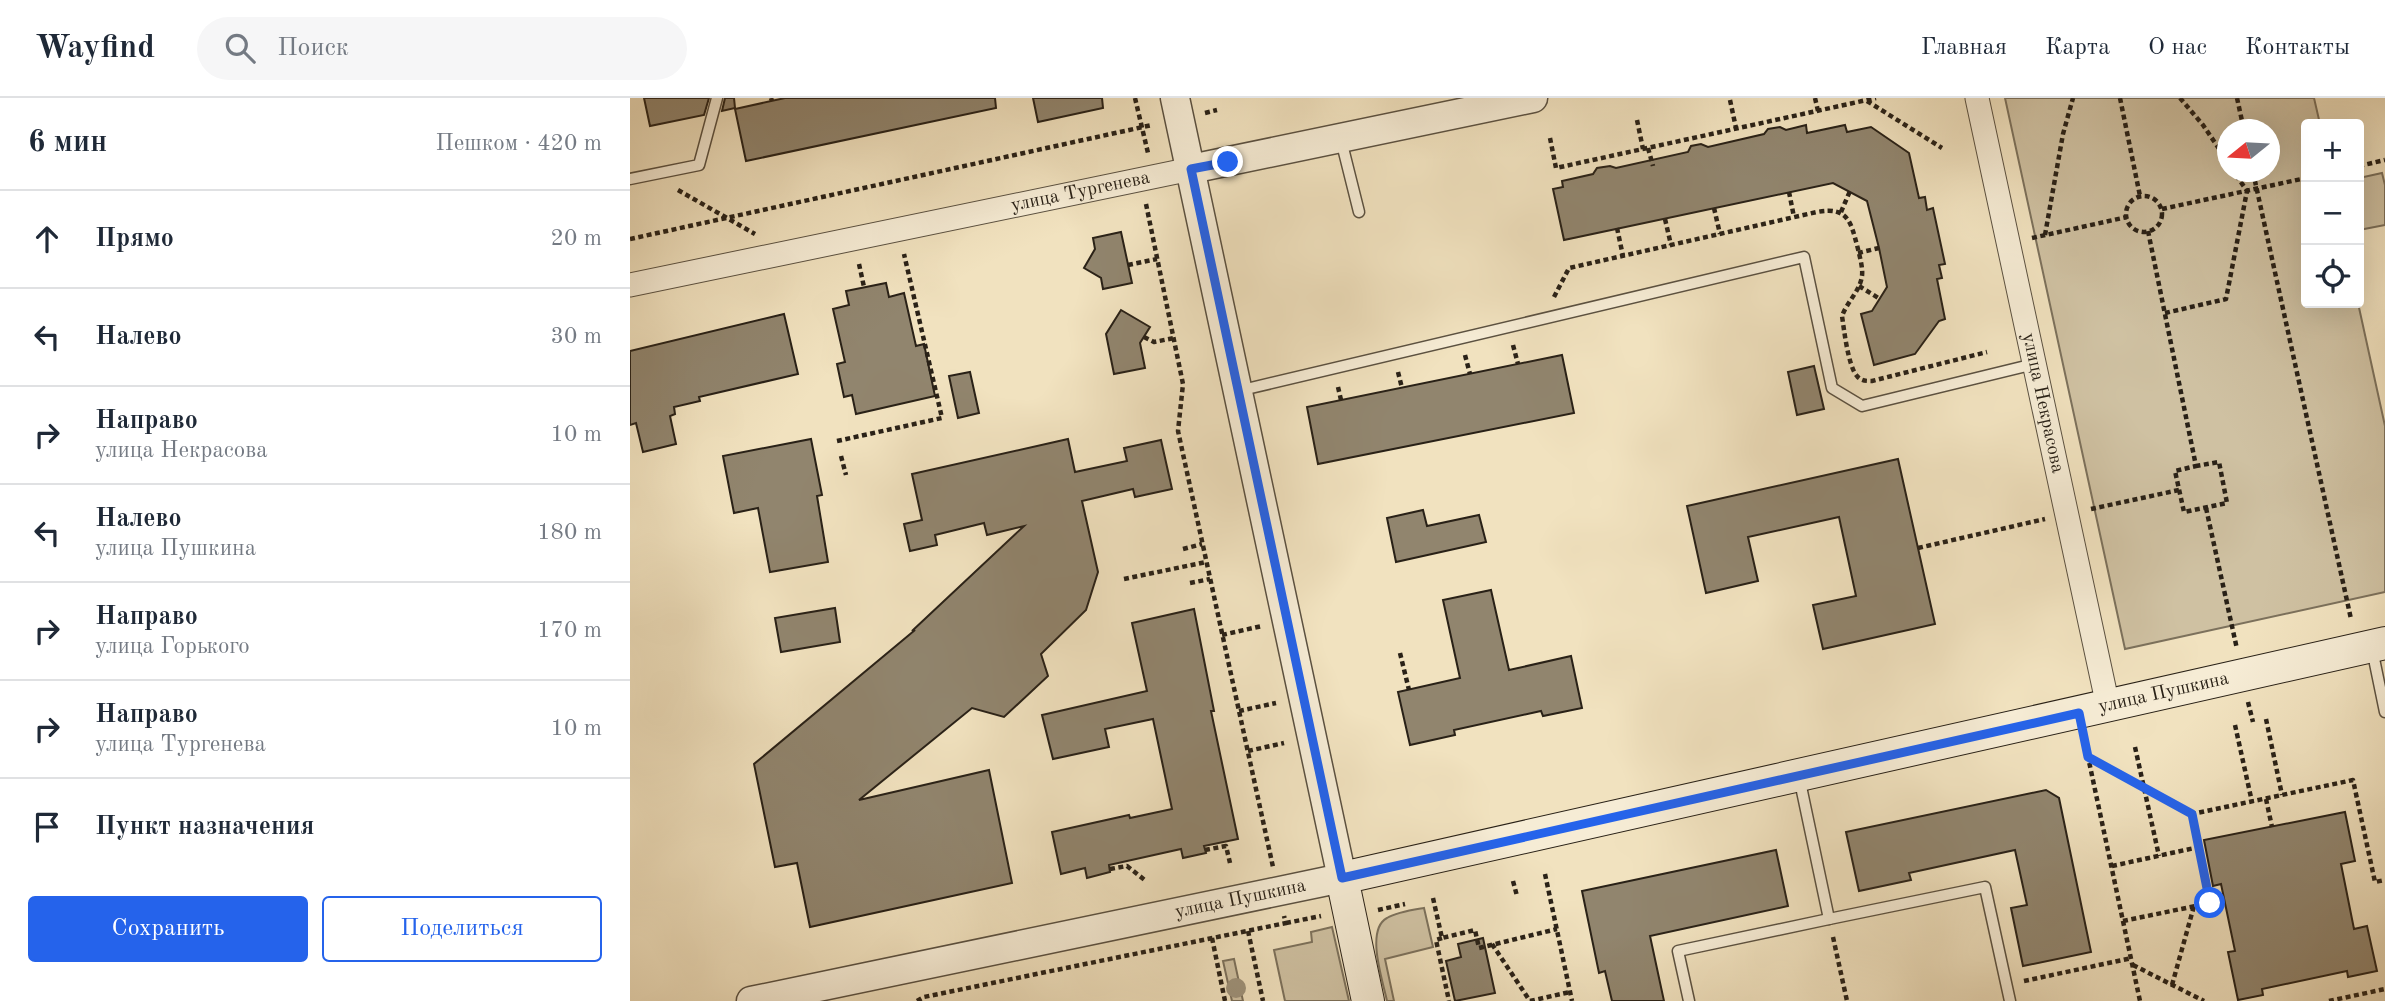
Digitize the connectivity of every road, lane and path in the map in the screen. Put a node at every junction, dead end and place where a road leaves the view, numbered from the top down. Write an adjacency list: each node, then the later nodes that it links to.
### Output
1 (717, 98): 29 (lane)
2 (1135, 98): 18 (path)
3 (1533, 98): 20 (street, улица Тургенева)
4 (1815, 98): 15 (path)
5 (1876, 98): 12 (path)
6 (1977, 98): 70 (street, улица Некрасова)
7 (2073, 98): 51 (path)
8 (2120, 98): 39 (path)
9 (2180, 98): 22 (path)
10 (2237, 98): 16 (path)
11 (1730, 100): 19 (path)
12 (1867, 100): 15 (path); 24 (path)
13 (1177, 108): 14 (path); 18 (path); 28 (street)
14 (1217, 110)
15 (1818, 111): 19 (path)
16 (2242, 119)
17 (1637, 120): 23 (path)
18 (1142, 127): 30 (path); 46 (path)
19 (1736, 128): 23 (path)
20 (1340, 138): 28 (street, улица Тургенева); 42 (lane)
21 (1550, 138): 23 (path)
22 (2217, 146)
23 (1646, 148): 27 (path)
24 (1942, 148)
25 (2385, 160): 26 (path)
26 (2364, 165)
27 (1653, 166)
28 (1191, 169): 30 (street, улица Тургенева); 71 (street)
29 (652, 175): 32 (lane); 46 (path)
30 (1147, 178): 56 (street, улица Тургенева); 60 (path)
31 (2301, 179): 35 (path)
32 (630, 180)
33 (2241, 182): 37 (path)
34 (2255, 182): 35 (path)
35 (2257, 189): 37 (path); 85 (path)
36 (1850, 191): 43 (path)
37 (2247, 191): 41 (path); 67 (path)
38 (1789, 192): 45 (path)
39 (2140, 196): 41 (path); 44 (path)
40 (1714, 208): 50 (path)
41 (2162, 209): 49 (path)
42 (1359, 212)
43 (1841, 212)
44 (2127, 216): 49 (path); 51 (path)
45 (1794, 217)
46 (727, 218): 52 (path); 56 (path)
47 (1665, 219): 54 (path)
48 (1617, 228): 59 (path)
49 (2148, 231): 67 (path)
50 (1720, 234)
51 (2045, 235): 53 (path)
52 (630, 239)
53 (2028, 239)
54 (1671, 245)
55 (1879, 248): 57 (path)
56 (785, 253): 63 (street, улица Тургенева)
57 (1858, 253)
58 (904, 254): 72 (path)
59 (1623, 256)
60 (1157, 259): 62 (path); 69 (path)
61 (859, 264): 65 (path)
62 (1128, 265)
63 (630, 285)
64 (1859, 286): 66 (path)
65 (864, 287)
66 (1880, 299)
67 (2165, 313): 74 (path)
68 (1144, 337): 69 (path)
69 (1174, 338): 78 (path)
70 (2034, 364): 71 (lane); 93 (street, улица Некрасова)
71 (1238, 391): 86 (street)
72 (838, 441)
73 (841, 456): 75 (path)
74 (2196, 466): 76 (path); 76 (path)
75 (846, 474)
76 (2206, 508): 90 (path)
77 (1987, 532): 79 (path)
78 (1202, 544): 80 (path); 81 (path)
79 (1918, 548)
80 (1183, 549)
81 (1206, 562): 82 (path); 83 (path)
82 (1124, 579)
83 (1210, 579): 84 (path); 87 (path)
84 (1190, 583)
85 (2351, 619)
86 (1287, 621): 87 (path); 92 (street)
87 (1222, 635): 94 (path)
88 (2378, 645): 90 (main road, улица Пушкина); 95 (lane)
89 (1400, 653): 91 (path)
90 (2243, 676): 93 (main road, улица Пушкина); 97 (path)
91 (1409, 690)
92 (1303, 696): 94 (path); 99 (street)
93 (2094, 710): 102 (path); 103 (main road, улица Пушкина)
94 (1239, 711): 101 (path)
95 (2385, 712)
96 (2266, 719): 105 (path)
97 (2253, 722)
98 (2235, 725): 107 (path)
99 (1312, 737): 101 (path); 117 (street)
100 (2135, 747): 104 (path)
101 (1248, 751): 121 (path)
102 (2088, 757): 104 (path); 114 (path)
103 (1799, 776): 117 (main road, улица Пушкина); 125 (lane)
104 (2144, 788): 108 (path); 112 (path)
105 (2283, 795): 106 (path); 118 (path)
106 (2266, 799): 107 (path); 109 (path)
107 (2252, 802): 108 (path)
108 (2192, 814): 110 (path)
109 (2272, 827)
110 (2199, 847): 112 (path); 124 (path)
111 (1205, 850): 113 (path)
112 (2159, 856): 114 (path)
113 (1230, 863)
114 (2112, 866): 126 (path)
115 (1110, 869): 119 (path)
116 (1545, 874): 127 (path)
117 (1342, 878): 121 (street, улица Пушкина); 143 (main road)
118 (2385, 880)
119 (1146, 881)
120 (1513, 881): 122 (path)
121 (1278, 892): 128 (path); 139 (street, улица Пушкина)
122 (1517, 896)
123 (1433, 898): 131 (path)
124 (2194, 906): 126 (path); 136 (path)
125 (1829, 919): 135 (lane); 147 (lane); 148 (path)
126 (2123, 921): 134 (path)
127 (1557, 929): 133 (path); 138 (path)
128 (1248, 931): 130 (path); 142 (path)
129 (1462, 933): 131 (path); 132 (path); 133 (path)
130 (1212, 938): 140 (path); 141 (path)
131 (1442, 938): 144 (path)
132 (1464, 942)
133 (1492, 944): 145 (path)
134 (2132, 962): 135 (path); 136 (path); 150 (path)
135 (2007, 985): 149 (lane)
136 (2172, 985): 151 (path)
137 (2385, 989): 152 (path)
138 (1570, 992): 145 (path); 146 (path)
139 (751, 1001)
140 (917, 1001)
141 (1225, 1001)
142 (1262, 1001)
143 (1368, 1001)
144 (1449, 1001)
145 (1530, 1001)
146 (1572, 1001)
147 (1689, 1001)
148 (1847, 1001)
149 (2010, 1001)
150 (2140, 1001)
151 (2204, 1001)
152 (2329, 1001)

